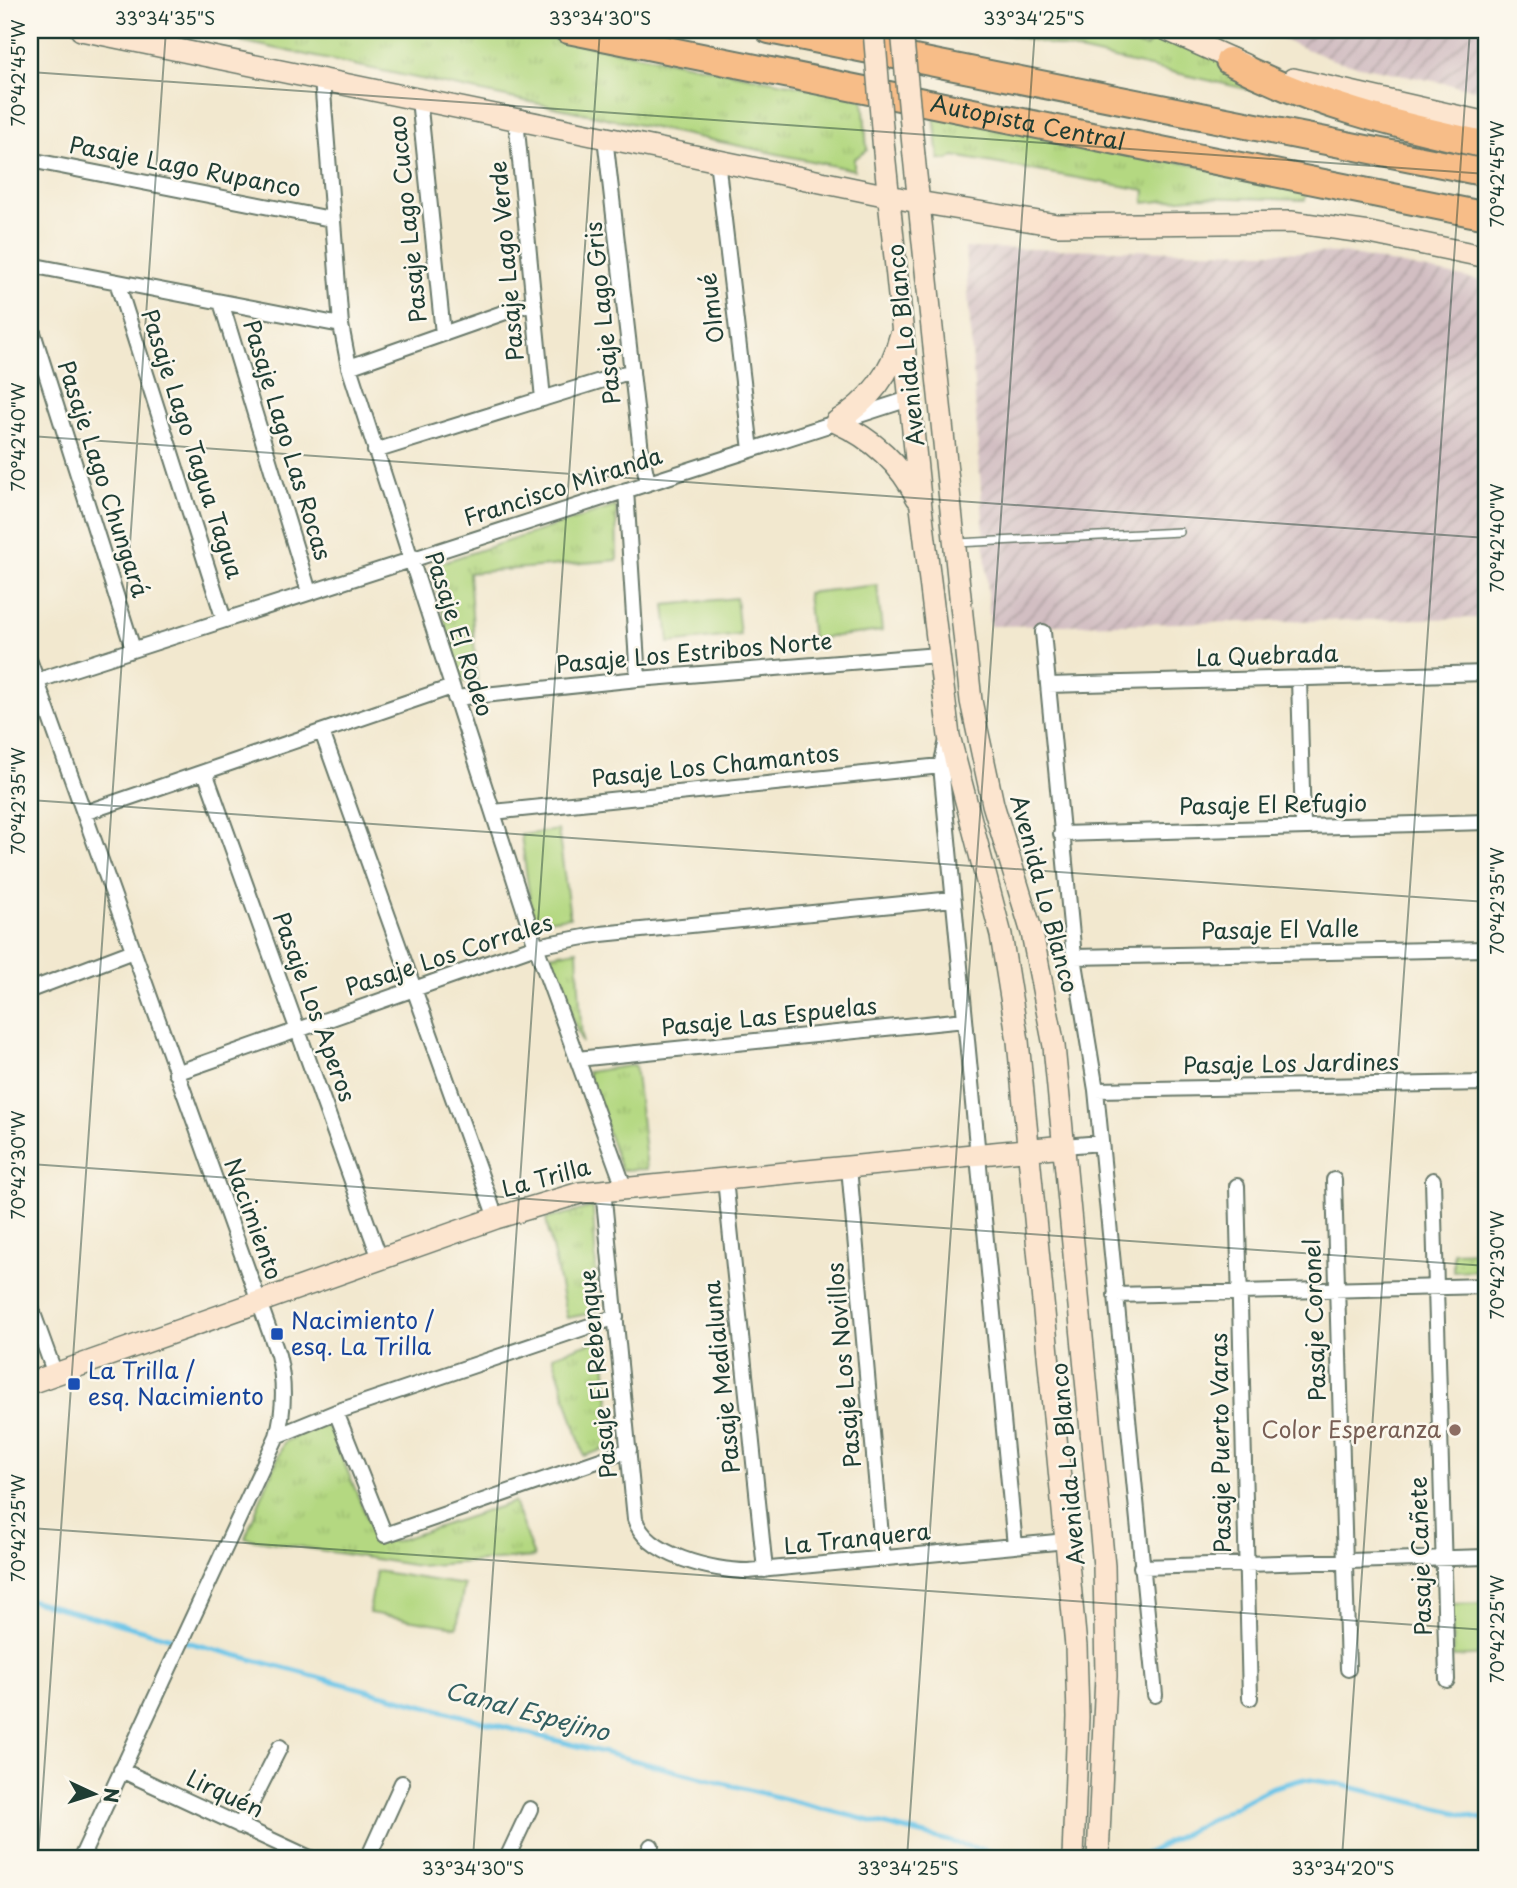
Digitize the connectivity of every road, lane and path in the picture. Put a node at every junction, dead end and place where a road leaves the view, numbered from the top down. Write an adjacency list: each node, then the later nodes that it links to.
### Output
1 (81, 30): 8 (main road)
2 (568, 30): 19 (highway, Autopista Central)
3 (769, 30): 16 (highway, Autopista Central)
4 (874, 30): 17 (main road, Avenida Lo Blanco, bridge)
5 (902, 30): 18 (main road, Avenida Lo Blanco, bridge)
6 (1167, 30): 7 (main road)
7 (1230, 61): 11 (main road); 13 (highway)
8 (322, 79): 9 (main road); 20 (street, Pasaje El Rodeo)
9 (419, 99): 10 (main road); 29 (street, Pasaje Lago Cucao)
10 (516, 119): 12 (main road); 25 (street, Pasaje Lago Verde)
11 (1487, 123)
12 (605, 137): 15 (main road); 31 (street, Pasaje Lago Gris)
13 (1487, 145)
14 (30, 160): 20 (street, Pasaje Lago Rupanco)
15 (717, 160): 17 (main road); 37 (street, Olmué)
16 (1487, 173)
17 (889, 196): 18 (main road); 28 (main road, Avenida Lo Blanco)
18 (918, 202): 21 (main road); 32 (main road, Avenida Lo Blanco)
19 (1487, 215)
20 (331, 219): 27 (street, Pasaje El Rodeo)
21 (1487, 257)
22 (30, 265): 23 (street)
23 (117, 282): 24 (street); 45 (street, Pasaje Lago Tagua Tagua)
24 (221, 302): 27 (street); 44 (street, Pasaje Lago Las Rocas)
25 (534, 302): 29 (street); 33 (street, Pasaje Lago Verde)
26 (30, 323): 47 (street, Pasaje Lago Chungará)
27 (341, 325): 30 (street, Pasaje El Rodeo)
28 (902, 329): 34 (main road, Avenida Lo Blanco); 35 (main road)
29 (443, 334): 30 (street)
30 (349, 367): 36 (street, Pasaje El Rodeo)
31 (632, 371): 33 (street); 38 (street, Pasaje Lago Gris)
32 (935, 373): 34 (main road); 42 (main road, Avenida Lo Blanco)
33 (543, 399): 36 (street)
34 (909, 399): 35 (street, Francisco Miranda); 40 (main road, Avenida Lo Blanco)
35 (836, 422): 37 (street, Francisco Miranda); 40 (main road)
36 (375, 450): 43 (street, Pasaje El Rodeo)
37 (751, 450): 38 (street, Francisco Miranda)
38 (648, 483): 39 (street, Francisco Miranda)
39 (626, 490): 43 (street, Francisco Miranda); 52 (street)
40 (921, 507): 48 (main road, Avenida Lo Blanco)
41 (1180, 532): 42 (lane)
42 (953, 543): 79 (main road, Avenida Lo Blanco)
43 (412, 559): 44 (street, Francisco Miranda); 55 (street, Pasaje El Rodeo)
44 (309, 592): 45 (street, Francisco Miranda)
45 (224, 620): 47 (street, Francisco Miranda)
46 (1043, 632): 54 (street, Avenida Lo Blanco)
47 (133, 649): 53 (street, Francisco Miranda)
48 (938, 655): 52 (street, Pasaje Los Estribos Norte); 57 (main road, Avenida Lo Blanco)
49 (30, 662): 53 (street, Nacimiento)
50 (1487, 673): 51 (street, La Quebrada)
51 (1299, 678): 54 (street, La Quebrada); 63 (street)
52 (638, 679): 55 (street, Pasaje Los Estribos Norte)
53 (33, 681): 61 (street, Nacimiento)
54 (1048, 685): 64 (street, Avenida Lo Blanco)
55 (454, 692): 56 (street, Pasaje Los Estribos Norte); 60 (street, Pasaje El Rodeo)
56 (322, 732): 59 (street, Pasaje Los Estribos Norte); 70 (street)
57 (948, 736): 58 (street, Avenida Lo Blanco); 80 (main road, Avenida Lo Blanco)
58 (941, 766): 60 (street, Pasaje Los Chamantos); 65 (street, Avenida Lo Blanco)
59 (205, 772): 61 (street, Pasaje Los Estribos Norte); 73 (street, Pasaje Los Aperos)
60 (493, 812): 66 (street, Pasaje El Rodeo)
61 (84, 813): 68 (street, Nacimiento)
62 (1487, 822): 63 (street, Pasaje El Refugio)
63 (1303, 827): 64 (street, Pasaje El Refugio)
64 (1061, 834): 69 (street, Avenida Lo Blanco)
65 (953, 899): 66 (street, Pasaje Los Corrales); 72 (street, Avenida Lo Blanco)
66 (536, 946): 70 (street, Pasaje Los Corrales); 74 (street, Pasaje El Rodeo)
67 (1487, 949): 69 (street, Pasaje El Valle)
68 (133, 951): 71 (street); 75 (street, Nacimiento)
69 (1074, 957): 77 (street, Avenida Lo Blanco)
70 (414, 989): 73 (street, Pasaje Los Corrales); 89 (street)
71 (30, 990)
72 (965, 1020): 74 (street, Pasaje Las Espuelas); 81 (street, Avenida Lo Blanco)
73 (298, 1030): 75 (street, Pasaje Los Corrales); 90 (street, Pasaje Los Aperos)
74 (577, 1059): 87 (street, Pasaje El Rodeo)
75 (176, 1073): 96 (street, Nacimiento)
76 (1487, 1083): 77 (street, Pasaje Los Jardines)
77 (1096, 1090): 78 (street, Avenida Lo Blanco)
78 (1101, 1143): 79 (street, La Trilla); 95 (street, Avenida Lo Blanco)
79 (1064, 1146): 80 (main road, La Trilla); 124 (main road, Avenida Lo Blanco)
80 (1028, 1150): 81 (main road, La Trilla); 104 (main road, Avenida Lo Blanco)
81 (978, 1155): 82 (main road, La Trilla); 105 (street, Avenida Lo Blanco)
82 (849, 1167): 83 (main road, La Trilla); 109 (street, Pasaje Los Novillos)
83 (725, 1179): 87 (main road, La Trilla); 113 (street, Pasaje Medialuna)
84 (1334, 1180): 93 (street, Pasaje Coronel)
85 (1433, 1180): 92 (street, Pasaje Cañete)
86 (1237, 1186): 94 (street, Pasaje Puerto Varas)
87 (624, 1187): 88 (main road, La Trilla)
88 (603, 1189): 89 (main road, La Trilla); 98 (street, Pasaje El Rebenque)
89 (496, 1218): 90 (main road, La Trilla)
90 (380, 1259): 96 (main road, La Trilla)
91 (1487, 1286): 92 (street)
92 (1436, 1287): 93 (street); 108 (street, Pasaje Cañete)
93 (1337, 1289): 94 (street); 110 (street, Pasaje Coronel)
94 (1240, 1292): 95 (street); 111 (street, Pasaje Puerto Varas)
95 (1115, 1295): 112 (street, Avenida Lo Blanco)
96 (258, 1303): 99 (main road, La Trilla); 102 (street, Nacimiento)
97 (30, 1305): 99 (street)
98 (615, 1317): 101 (street); 103 (street, Pasaje El Rebenque)
99 (54, 1374): 100 (main road, La Trilla)
100 (30, 1382)
101 (336, 1412): 102 (street); 103 (street)
102 (277, 1436): 119 (street, Nacimiento)
103 (629, 1450): 106 (street, Pasaje El Rebenque)
104 (1067, 1541): 105 (street, La Tranquera); 123 (main road, Avenida Lo Blanco)
105 (1015, 1546): 109 (street, La Tranquera)
106 (655, 1548): 113 (street, La Tranquera)
107 (1487, 1557): 108 (street)
108 (1443, 1558): 110 (street); 115 (street, Pasaje Cañete)
109 (883, 1559): 113 (street, La Tranquera)
110 (1345, 1561): 111 (street); 114 (street, Pasaje Coronel)
111 (1247, 1564): 112 (street); 117 (street, Pasaje Puerto Varas)
112 (1141, 1567): 116 (street, Avenida Lo Blanco)
113 (765, 1570)
114 (1348, 1669)
115 (1447, 1680)
116 (1155, 1695)
117 (1250, 1698)
118 (280, 1747): 122 (street)
119 (121, 1770): 122 (street, Lirquén); 125 (street, Nacimiento)
120 (402, 1783): 127 (street)
121 (530, 1809): 128 (street)
122 (240, 1826): 126 (street, Lirquén)
123 (1073, 1852)
124 (1098, 1853)
125 (80, 1858)
126 (310, 1858)
127 (368, 1858)
128 (507, 1858)

